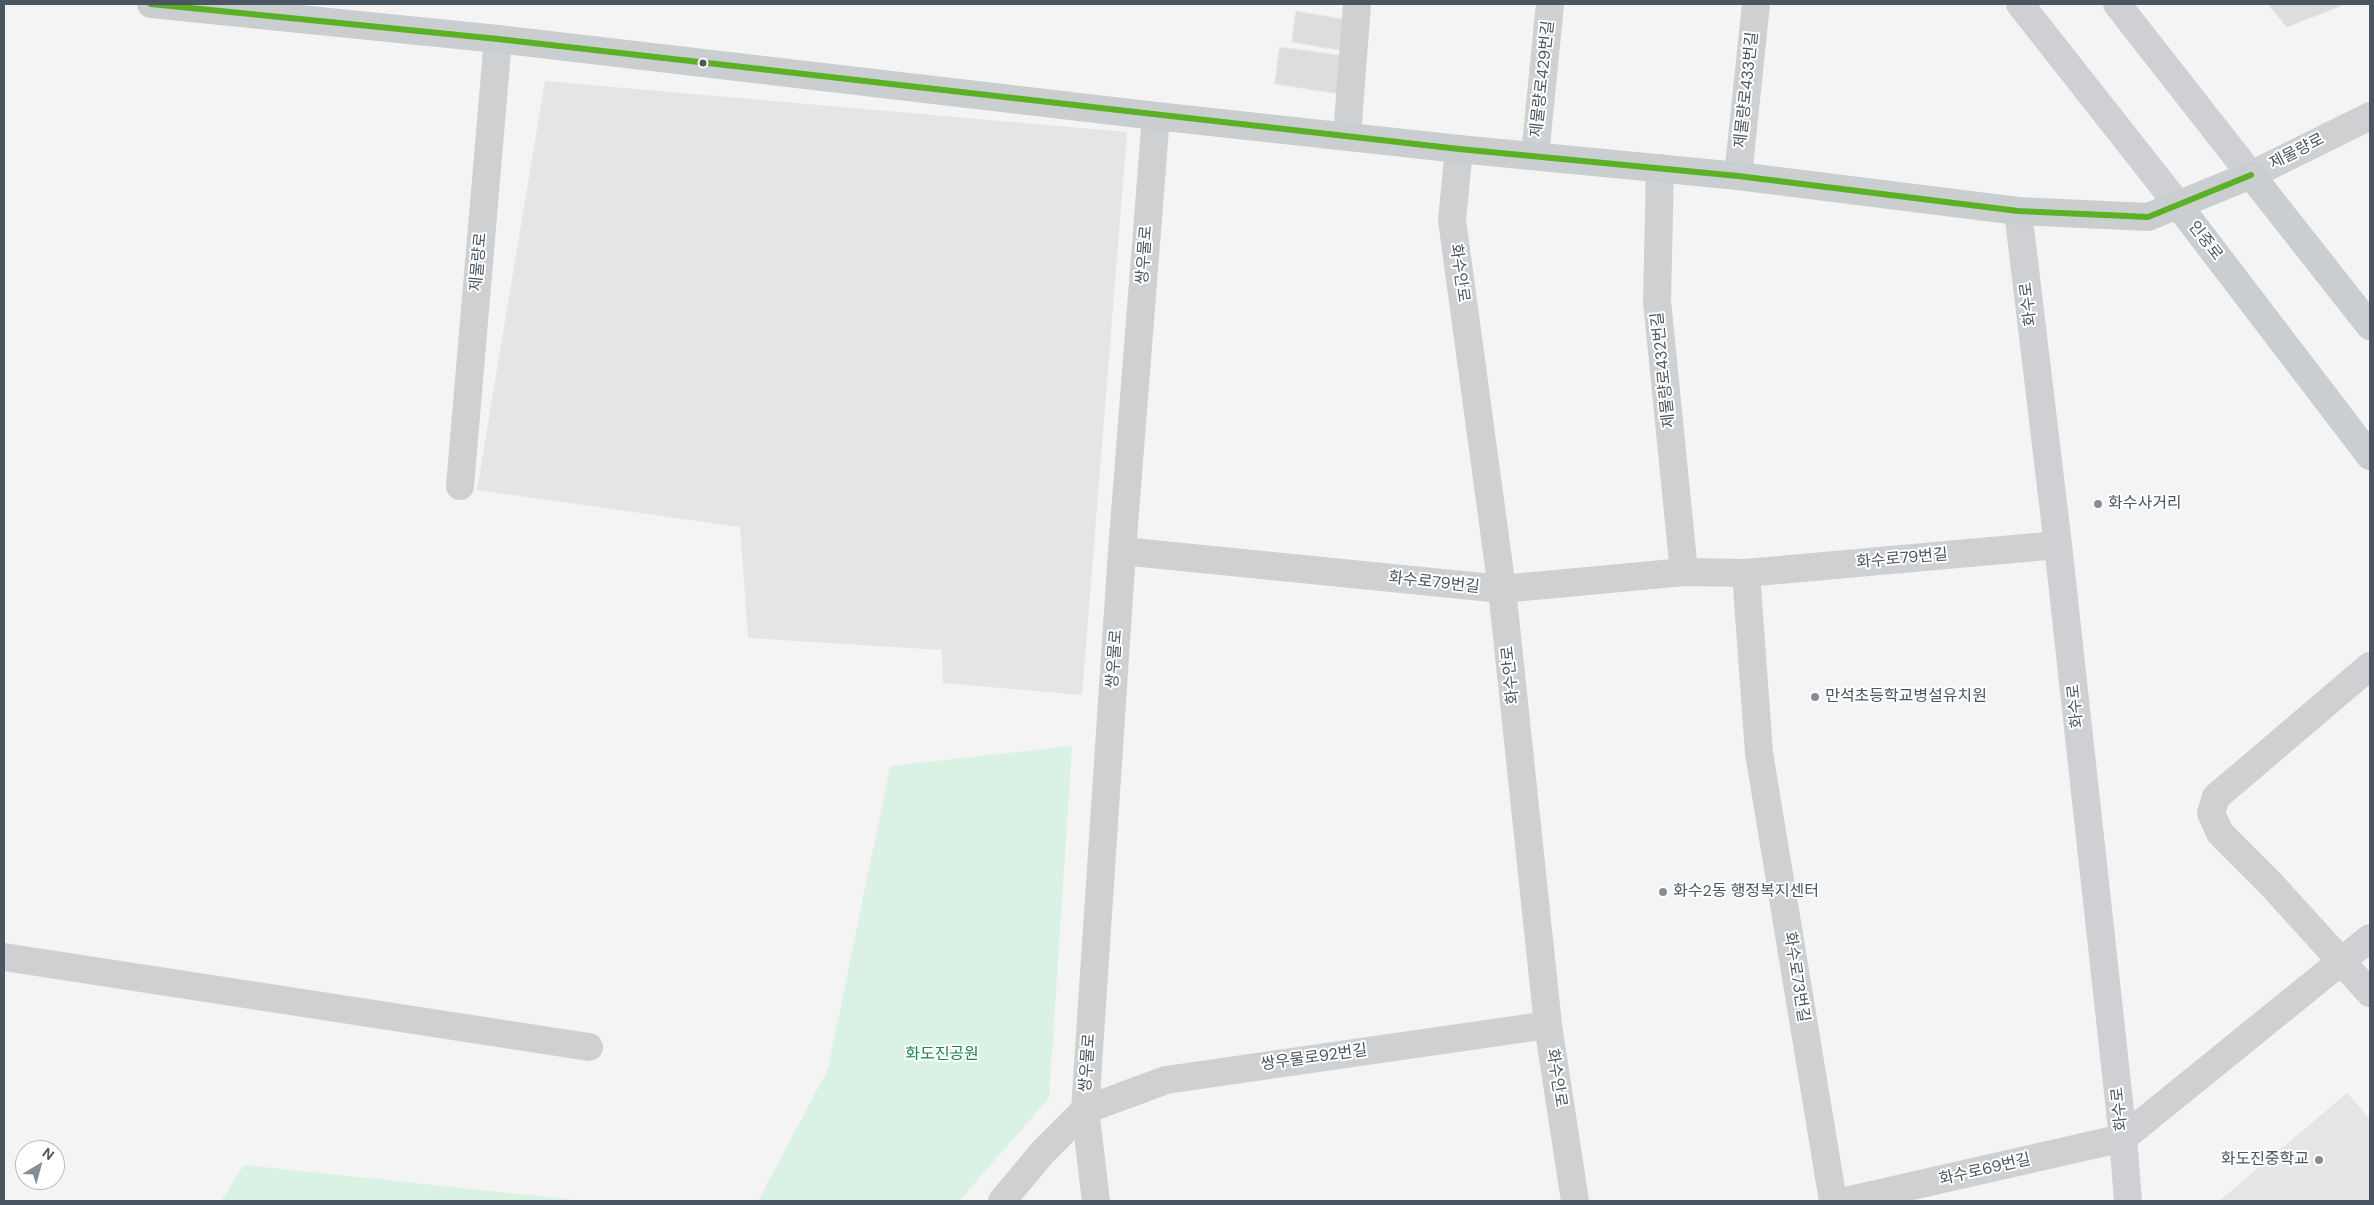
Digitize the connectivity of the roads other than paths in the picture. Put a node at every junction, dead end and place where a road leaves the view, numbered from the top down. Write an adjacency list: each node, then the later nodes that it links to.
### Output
1 (151, 4): 7 (main road, 제물량로)
2 (1357, 4): 10 (street)
3 (1550, 4): 12 (street, 제물량로429번길)
4 (1756, 4): 15 (street, 제물량로433번길)
5 (2020, 4): 16 (street, 인중로)
6 (2117, 4): 14 (street)
7 (498, 38): 8 (main road, 제물량로); 20 (street, 제물량로)
8 (1156, 116): 10 (main road, 제물량로); 22 (street, 쌍우물로)
9 (2370, 116): 14 (street, 제물량로)
10 (1347, 136): 11 (main road, 제물량로)
11 (1459, 149): 12 (main road, 제물량로); 25 (street, 화수안로)
12 (1535, 155): 13 (main road, 제물량로)
13 (1660, 168): 15 (main road, 제물량로); 23 (street, 제물량로432번길)
14 (2252, 175): 16 (main road, 제물량로); 18 (main road)
15 (1738, 176): 17 (main road, 제물량로)
16 (2178, 206): 17 (main road, 제물량로); 19 (main road, 인중로)
17 (2018, 211): 21 (street, 화수로)
18 (2370, 326)
19 (2370, 456)
20 (460, 486)
21 (2058, 545): 24 (street, 화수로79번길); 34 (street, 화수로)
22 (1122, 551): 25 (street, 화수로79번길); 33 (street, 쌍우물로)
23 (1684, 572): 24 (street, 화수로79번길); 25 (street, 화수로79번길)
24 (1746, 572): 38 (street, 화수로73번길)
25 (1502, 590): 31 (street, 화수안로)
26 (2370, 666): 29 (street)
27 (2370, 938): 29 (street)
28 (4, 957): 32 (street)
29 (2341, 963): 30 (street); 34 (street)
30 (2370, 993)
31 (1548, 1025): 33 (street, 쌍우물로92번길); 37 (street, 화수안로)
32 (589, 1047)
33 (1085, 1110): 35 (street); 36 (street, 쌍우물로)
34 (2123, 1138): 39 (street, 화수로69번길); 40 (street, 화수로)
35 (1002, 1201)
36 (1096, 1201)
37 (1575, 1201)
38 (1833, 1201)
39 (1846, 1201)
40 (2128, 1201)

